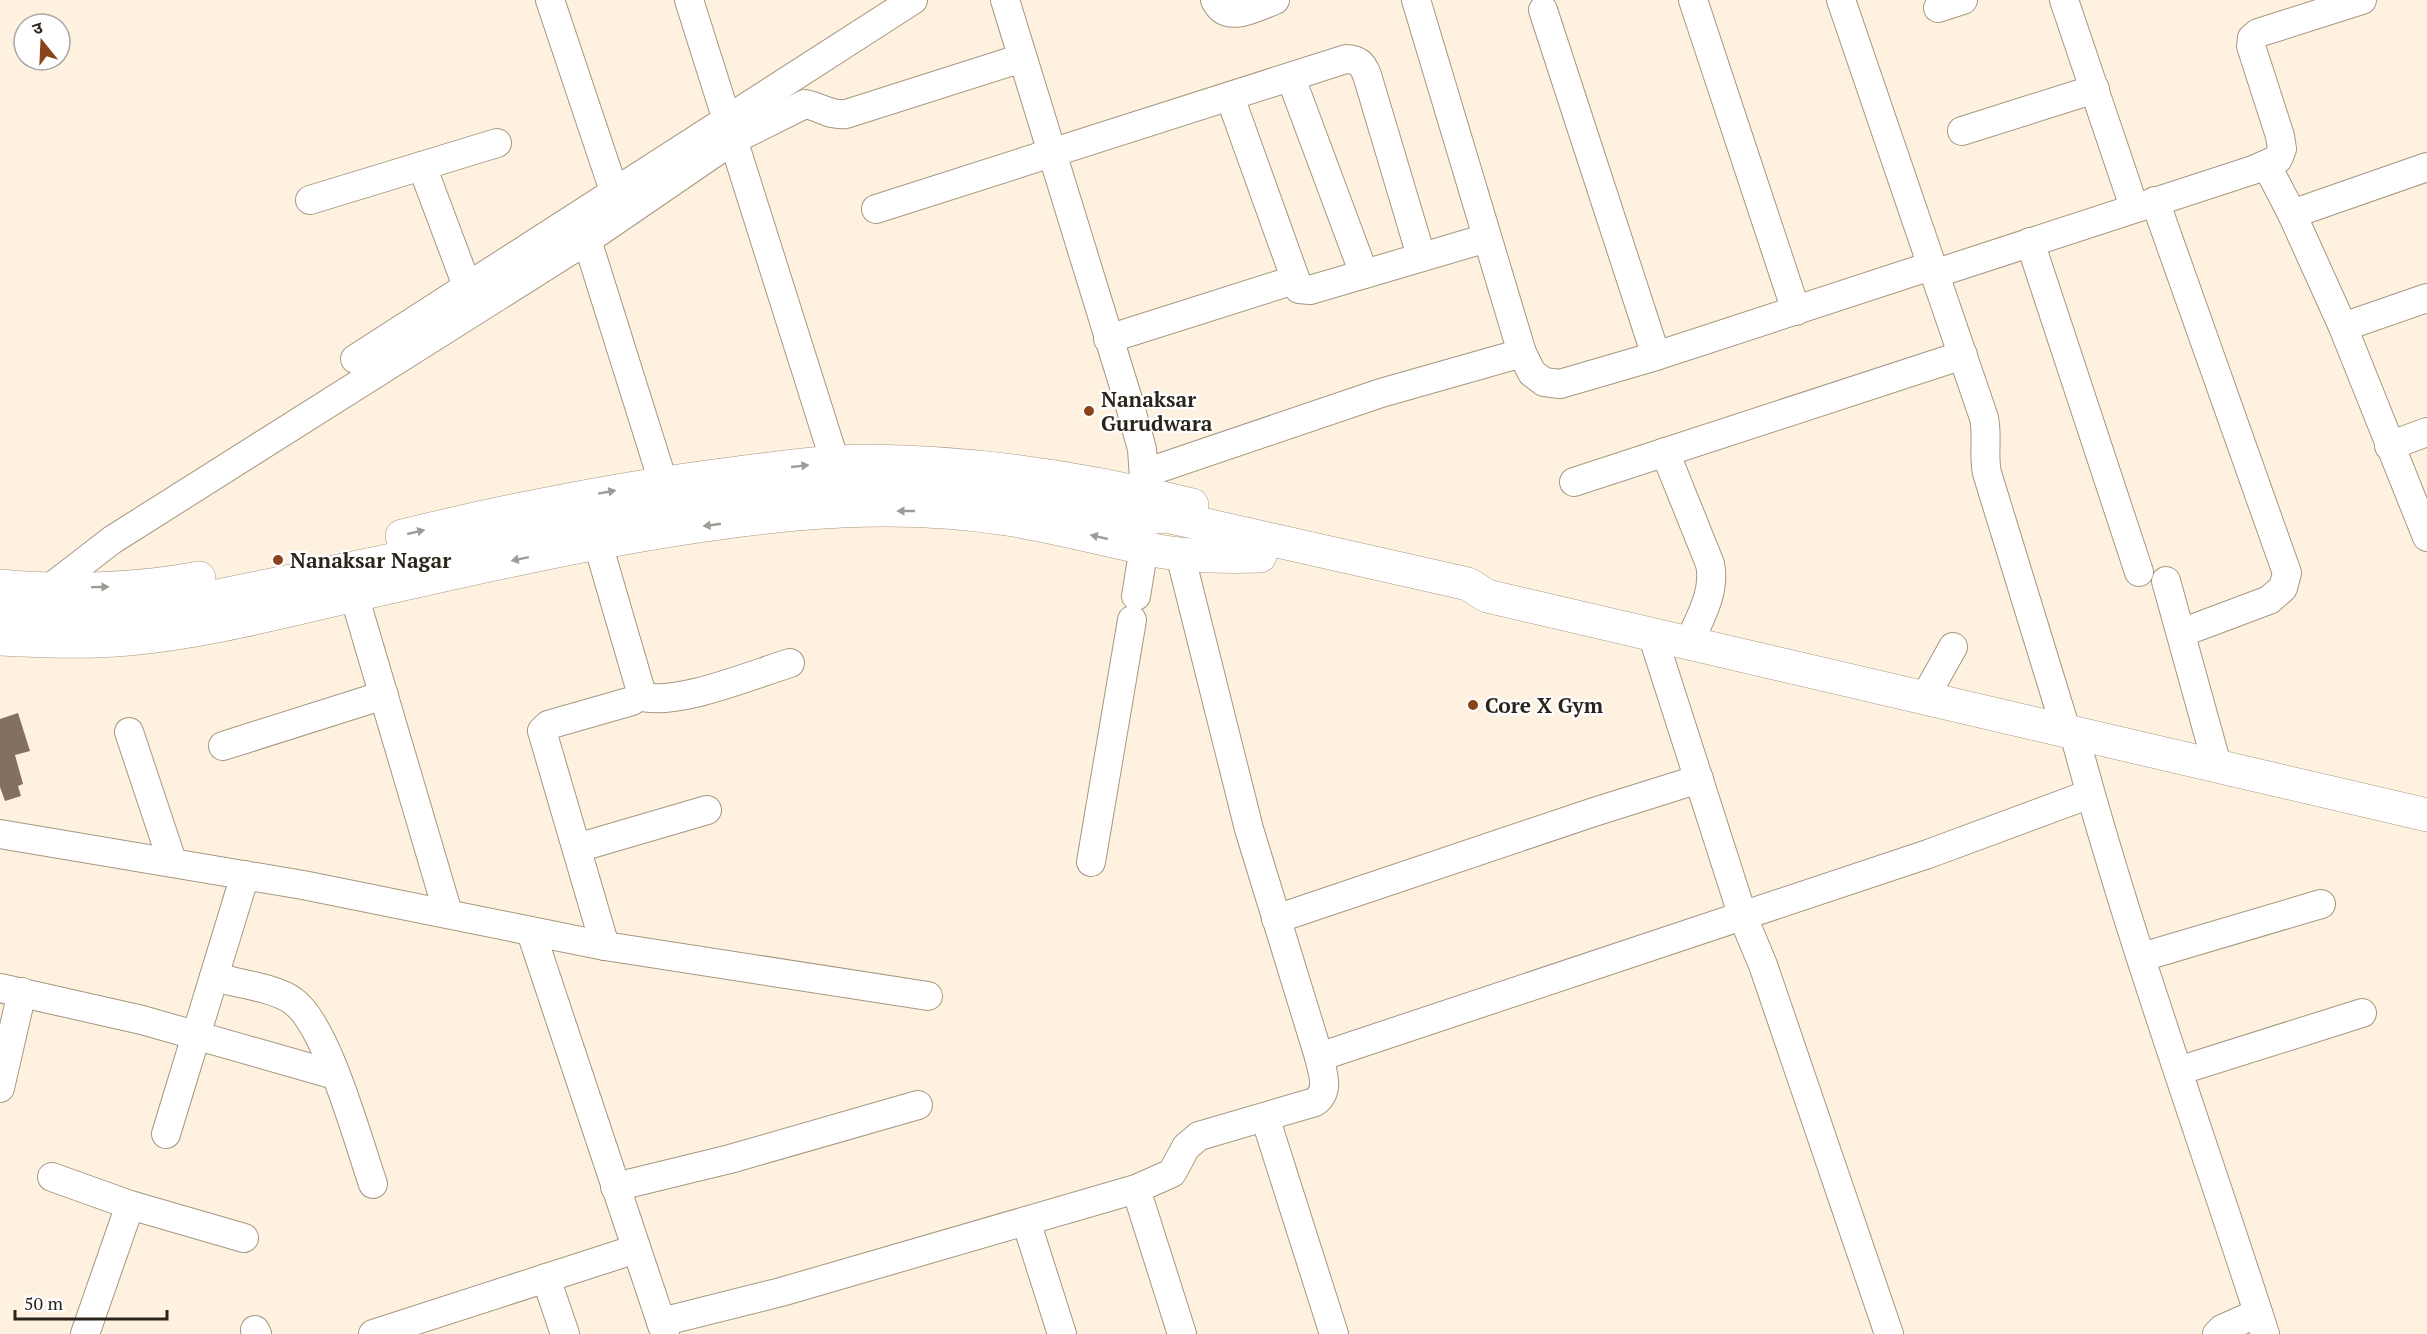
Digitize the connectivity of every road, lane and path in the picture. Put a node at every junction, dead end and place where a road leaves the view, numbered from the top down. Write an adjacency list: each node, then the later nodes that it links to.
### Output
1 (550, 0): 24 (street)
2 (689, 0): 17 (street)
3 (913, 0): 17 (street)
4 (1005, 0): 13 (street)
5 (1215, 0): 6 (street)
6 (1275, 0)
7 (1416, 0): 30 (street)
8 (1693, 0): 38 (street)
9 (1840, 0): 33 (street)
10 (2064, 0): 15 (street)
11 (2362, 0): 22 (street)
12 (1543, 10): 43 (street)
13 (1022, 58): 17 (street); 20 (street)
14 (1292, 78): 16 (street); 32 (street); 34 (street)
15 (2095, 89): 18 (street); 26 (street)
16 (1230, 97): 20 (street); 35 (street)
17 (730, 129): 24 (street); 29 (street); 48 (street)
18 (1962, 131)
19 (497, 143): 21 (street)
20 (1052, 154): 27 (street); 40 (street)
21 (422, 166): 25 (street); 36 (street)
22 (2267, 166): 26 (street); 28 (street)
23 (2427, 167): 28 (street)
24 (614, 191): 29 (street)
25 (310, 200)
26 (2145, 204): 31 (street); 62 (street)
27 (876, 209)
28 (2292, 214): 39 (street)
29 (583, 227): 36 (street); 44 (street); 50 (street)
30 (1487, 238): 32 (street); 41 (street)
31 (2030, 242): 33 (street); 56 (street)
32 (1421, 256): 34 (street)
33 (1932, 270): 38 (street); 42 (street)
34 (1364, 274): 35 (street)
35 (1294, 280): 40 (street)
36 (467, 286): 44 (street)
37 (2427, 298): 39 (street)
38 (1796, 311): 43 (street)
39 (2343, 327): 46 (street)
40 (1108, 339): 51 (street)
41 (1522, 353): 43 (street); 51 (street)
42 (1963, 355): 47 (street); 71 (street)
43 (1656, 356)
44 (371, 358): 59 (street)
45 (2427, 432): 46 (street)
46 (2389, 446): 52 (street)
47 (1665, 452): 49 (street); 65 (street)
48 (835, 462): 50 (main road, one-way to 48); 51 (main road)
49 (1574, 482)
50 (663, 483): 59 (main road, one-way to 50)
51 (1144, 508): 53 (main road, one-way to 53); 54 (main road); 55 (main road); 61 (main road); 82 (street)
52 (2427, 537)
53 (598, 544): 60 (main road, one-way to 60); 69 (street)
54 (1262, 547): 55 (main road); 63 (main road)
55 (1180, 554): 87 (street)
56 (2139, 572)
57 (2166, 581): 62 (street)
58 (0, 586): 59 (main road)
59 (50, 588)
60 (354, 595): 64 (main road); 68 (street)
61 (0, 613)
62 (2181, 633): 74 (street)
63 (1652, 634): 65 (main road); 75 (street)
64 (0, 639)
65 (1689, 643): 70 (main road)
66 (1953, 647): 70 (street)
67 (790, 663): 69 (street)
68 (384, 695): 73 (street); 85 (street)
69 (638, 696): 80 (street)
70 (1925, 697): 71 (main road)
71 (2070, 731): 74 (main road); 76 (street)
72 (129, 732): 81 (street)
73 (224, 746)
74 (2217, 765): 78 (main road)
75 (1699, 779): 86 (street); 87 (street)
76 (2091, 794): 86 (street); 90 (street)
77 (707, 810): 80 (street)
78 (2427, 815)
79 (0, 834): 81 (street)
80 (577, 848): 89 (street)
81 (172, 861): 83 (street)
82 (1091, 862)
83 (245, 875): 85 (street); 91 (street)
84 (2321, 904): 90 (street)
85 (448, 913): 88 (street)
86 (1743, 917): 96 (street); 120 (street)
87 (1276, 919): 96 (street)
88 (531, 932): 89 (street); 105 (street)
89 (606, 946): 93 (street)
90 (2142, 957): 97 (street)
91 (214, 978): 95 (street); 98 (street)
92 (11, 990): 95 (street); 99 (street)
93 (928, 996)
94 (2362, 1013): 97 (street)
95 (196, 1036): 98 (street); 102 (street)
96 (1319, 1057): 101 (street)
97 (2178, 1071): 112 (street)
98 (335, 1075): 104 (street)
99 (0, 1088)
100 (918, 1105): 105 (street)
101 (1265, 1117): 106 (street); 119 (street)
102 (166, 1134)
103 (52, 1177): 107 (street)
104 (374, 1184)
105 (615, 1188): 110 (street)
106 (1136, 1189): 108 (street); 118 (street)
107 (130, 1205): 109 (street); 114 (street)
108 (1026, 1221): 113 (street); 117 (street)
109 (244, 1238)
110 (636, 1249): 111 (street); 113 (street)
111 (546, 1278): 115 (street); 116 (street)
112 (2262, 1323): 121 (street)
113 (663, 1328)
114 (86, 1334)
115 (373, 1334)
116 (565, 1334)
117 (1062, 1334)
118 (1182, 1334)
119 (1334, 1334)
120 (1890, 1334)
121 (2217, 1334)

